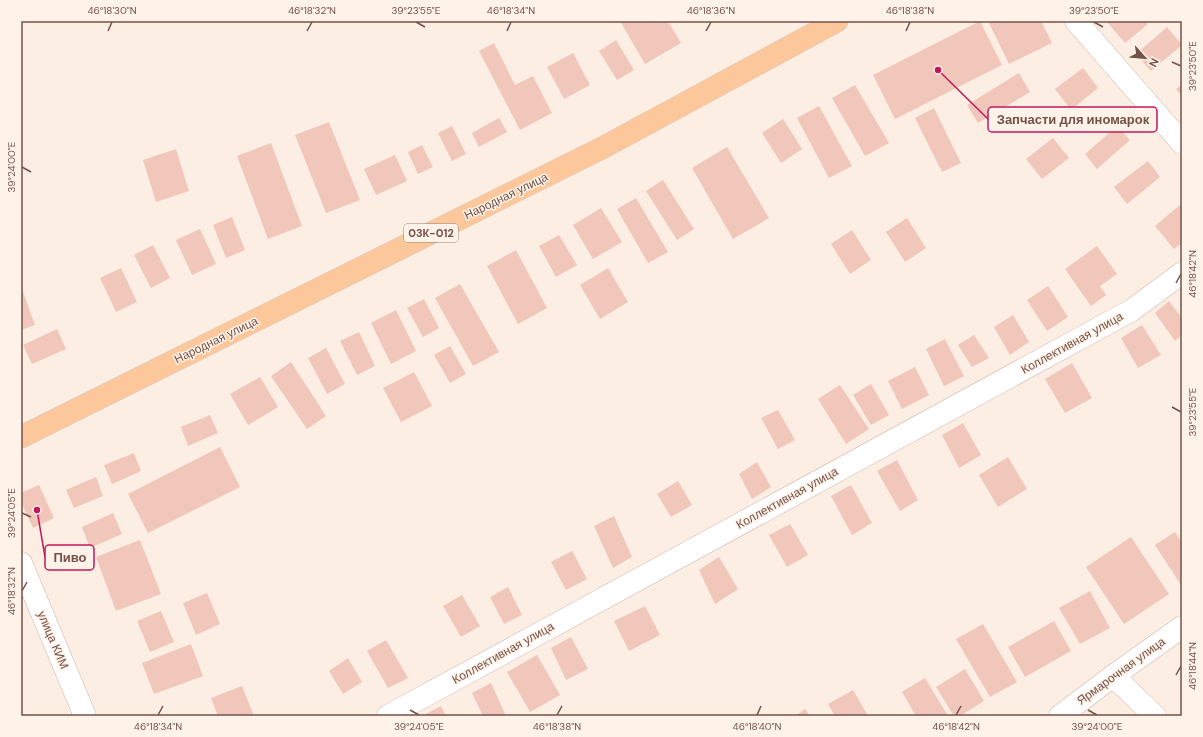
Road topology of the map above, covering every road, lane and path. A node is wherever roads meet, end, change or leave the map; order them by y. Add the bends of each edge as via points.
1 (837, 21) edge
2 (1076, 21) edge
3 (1182, 144) edge
4 (1182, 273) edge
5 (21, 437) edge
6 (21, 563) edge
7 (1182, 627) edge
8 (1113, 676) junction
9 (85, 716) edge
10 (388, 716) edge
11 (1060, 716) edge
12 (1155, 716) edge

1 - 5 main road, Народная улица / 03К-012 via 604,147
2 - 3 street
4 - 10 street, Коллективная улица via 1132,310
6 - 9 street, улица КИМ
7 - 8 street, Ярмарочная улица
8 - 11 street, Ярмарочная улица
8 - 12 street

